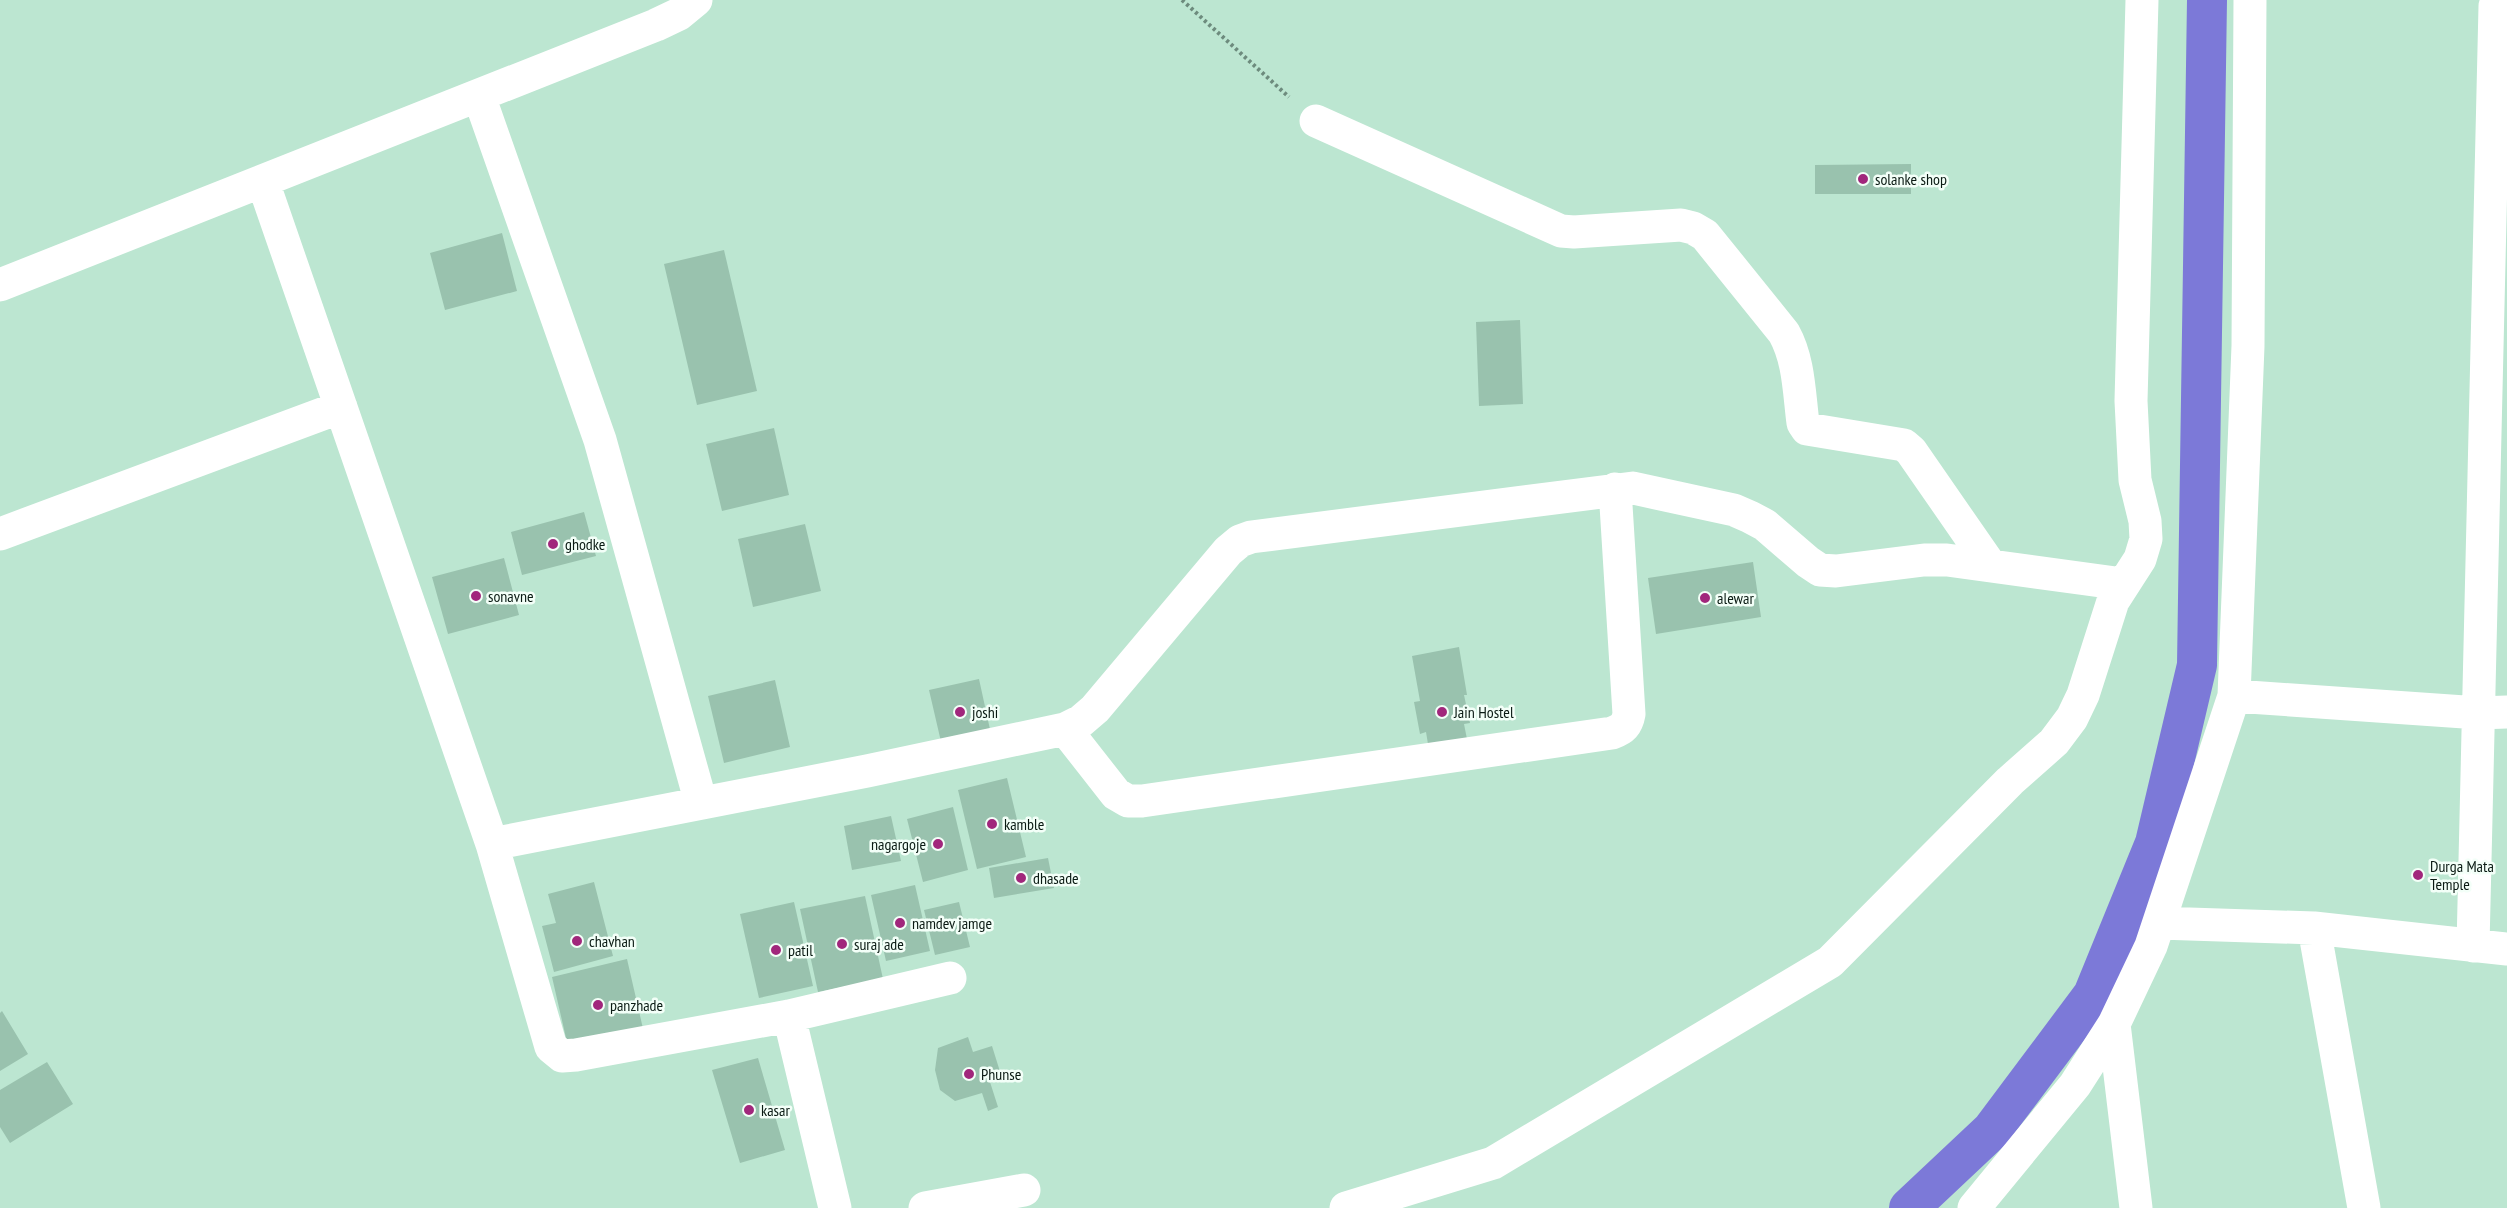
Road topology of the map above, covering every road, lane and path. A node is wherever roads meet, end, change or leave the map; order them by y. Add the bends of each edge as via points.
1 (696, 0) edge
2 (1182, 0) edge
3 (2142, 0) edge
4 (2250, 0) edge
5 (2499, 0) edge
6 (478, 96) junction
7 (1316, 121) joint
8 (263, 182) junction
9 (0, 285) edge
10 (341, 407) junction
11 (1615, 489) junction
12 (0, 534) edge
13 (1990, 566) junction
14 (2123, 584) junction
15 (2234, 696) junction
16 (2493, 712) edge
17 (1065, 729) junction
18 (701, 803) junction
19 (492, 844) junction
20 (2159, 922) junction
21 (2314, 928) junction
22 (2474, 946) junction
23 (2507, 949) edge
24 (950, 978) dead end
25 (789, 1016) junction
26 (2114, 1024) junction
27 (1024, 1190) dead end
28 (835, 1208) edge
29 (925, 1208) edge
30 (1346, 1208) edge
31 (1974, 1208) edge
32 (2136, 1208) edge
33 (2364, 1208) edge

1 - 6 street via 656,25
2 - 7 path
3 - 14 street via 2131,401 2135,480 2146,539 2140,559
4 - 15 street via 2248,346
5 - 16 street via 2495,6
6 - 8 street
6 - 18 street via 600,440
7 - 13 street via 1561,231 1682,225 1705,235 1791,345 1807,429 1904,445
8 - 9 street
8 - 10 street
10 - 12 street
10 - 19 street
11 - 13 street via 1649,490 1734,510 1765,525 1820,570 1924,560
11 - 17 street via 1240,541 1095,709
11 - 17 street via 1629,714 1627,724 1620,730 1128,801 1116,794
13 - 14 street
14 - 30 street via 2112,601 2083,695 2054,742 2010,781 1830,962 1493,1163
15 - 16 street
15 - 20 street
16 - 22 street
17 - 18 street
18 - 19 street
19 - 25 street via 551,1047 562,1056
20 - 21 street
20 - 26 street
21 - 22 street
21 - 33 street
22 - 23 street
24 - 25 street
25 - 28 street
26 - 31 street via 2075,1085
26 - 32 street
27 - 29 street

